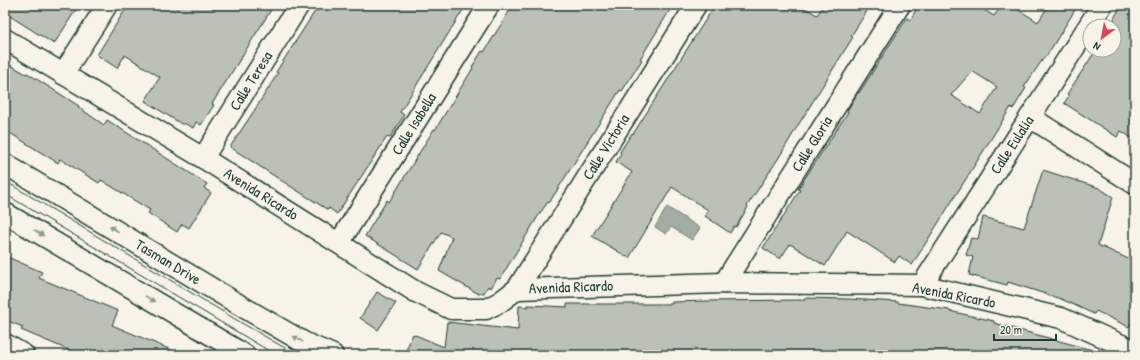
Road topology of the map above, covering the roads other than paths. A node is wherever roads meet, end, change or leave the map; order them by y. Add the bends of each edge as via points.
1 (107, 5) edge
2 (299, 5) edge
3 (489, 5) edge
4 (696, 5) edge
5 (900, 5) edge
6 (1102, 5) edge
7 (5, 39) edge
8 (63, 74) junction
9 (1030, 117) junction
10 (203, 158) junction
11 (5, 164) edge
12 (1135, 184) edge
13 (5, 213) edge
14 (339, 243) junction
15 (724, 283) junction
16 (922, 286) junction
17 (517, 289) junction
18 (5, 344) edge
19 (1135, 351) edge
20 (24, 355) edge
21 (245, 355) edge
22 (333, 355) edge

1 - 8 street
2 - 10 street, Calle Teresa
3 - 14 street, Calle Isabella
4 - 17 street, Calle Victoria
5 - 15 street, Calle Gloria
6 - 9 street, Calle Eulalia
7 - 8 street, Avenida Ricardo
8 - 10 street, Avenida Ricardo
9 - 12 street
9 - 16 street, Calle Eulalia
10 - 14 street, Avenida Ricardo
22 -> 11 street, Tasman Drive via 305,343
13 -> 21 street
14 - 17 street, Avenida Ricardo via 416,292 451,309 486,309
15 - 16 street, Avenida Ricardo
15 - 17 street, Avenida Ricardo
16 - 19 street, Avenida Ricardo via 1061,318
18 - 20 street

